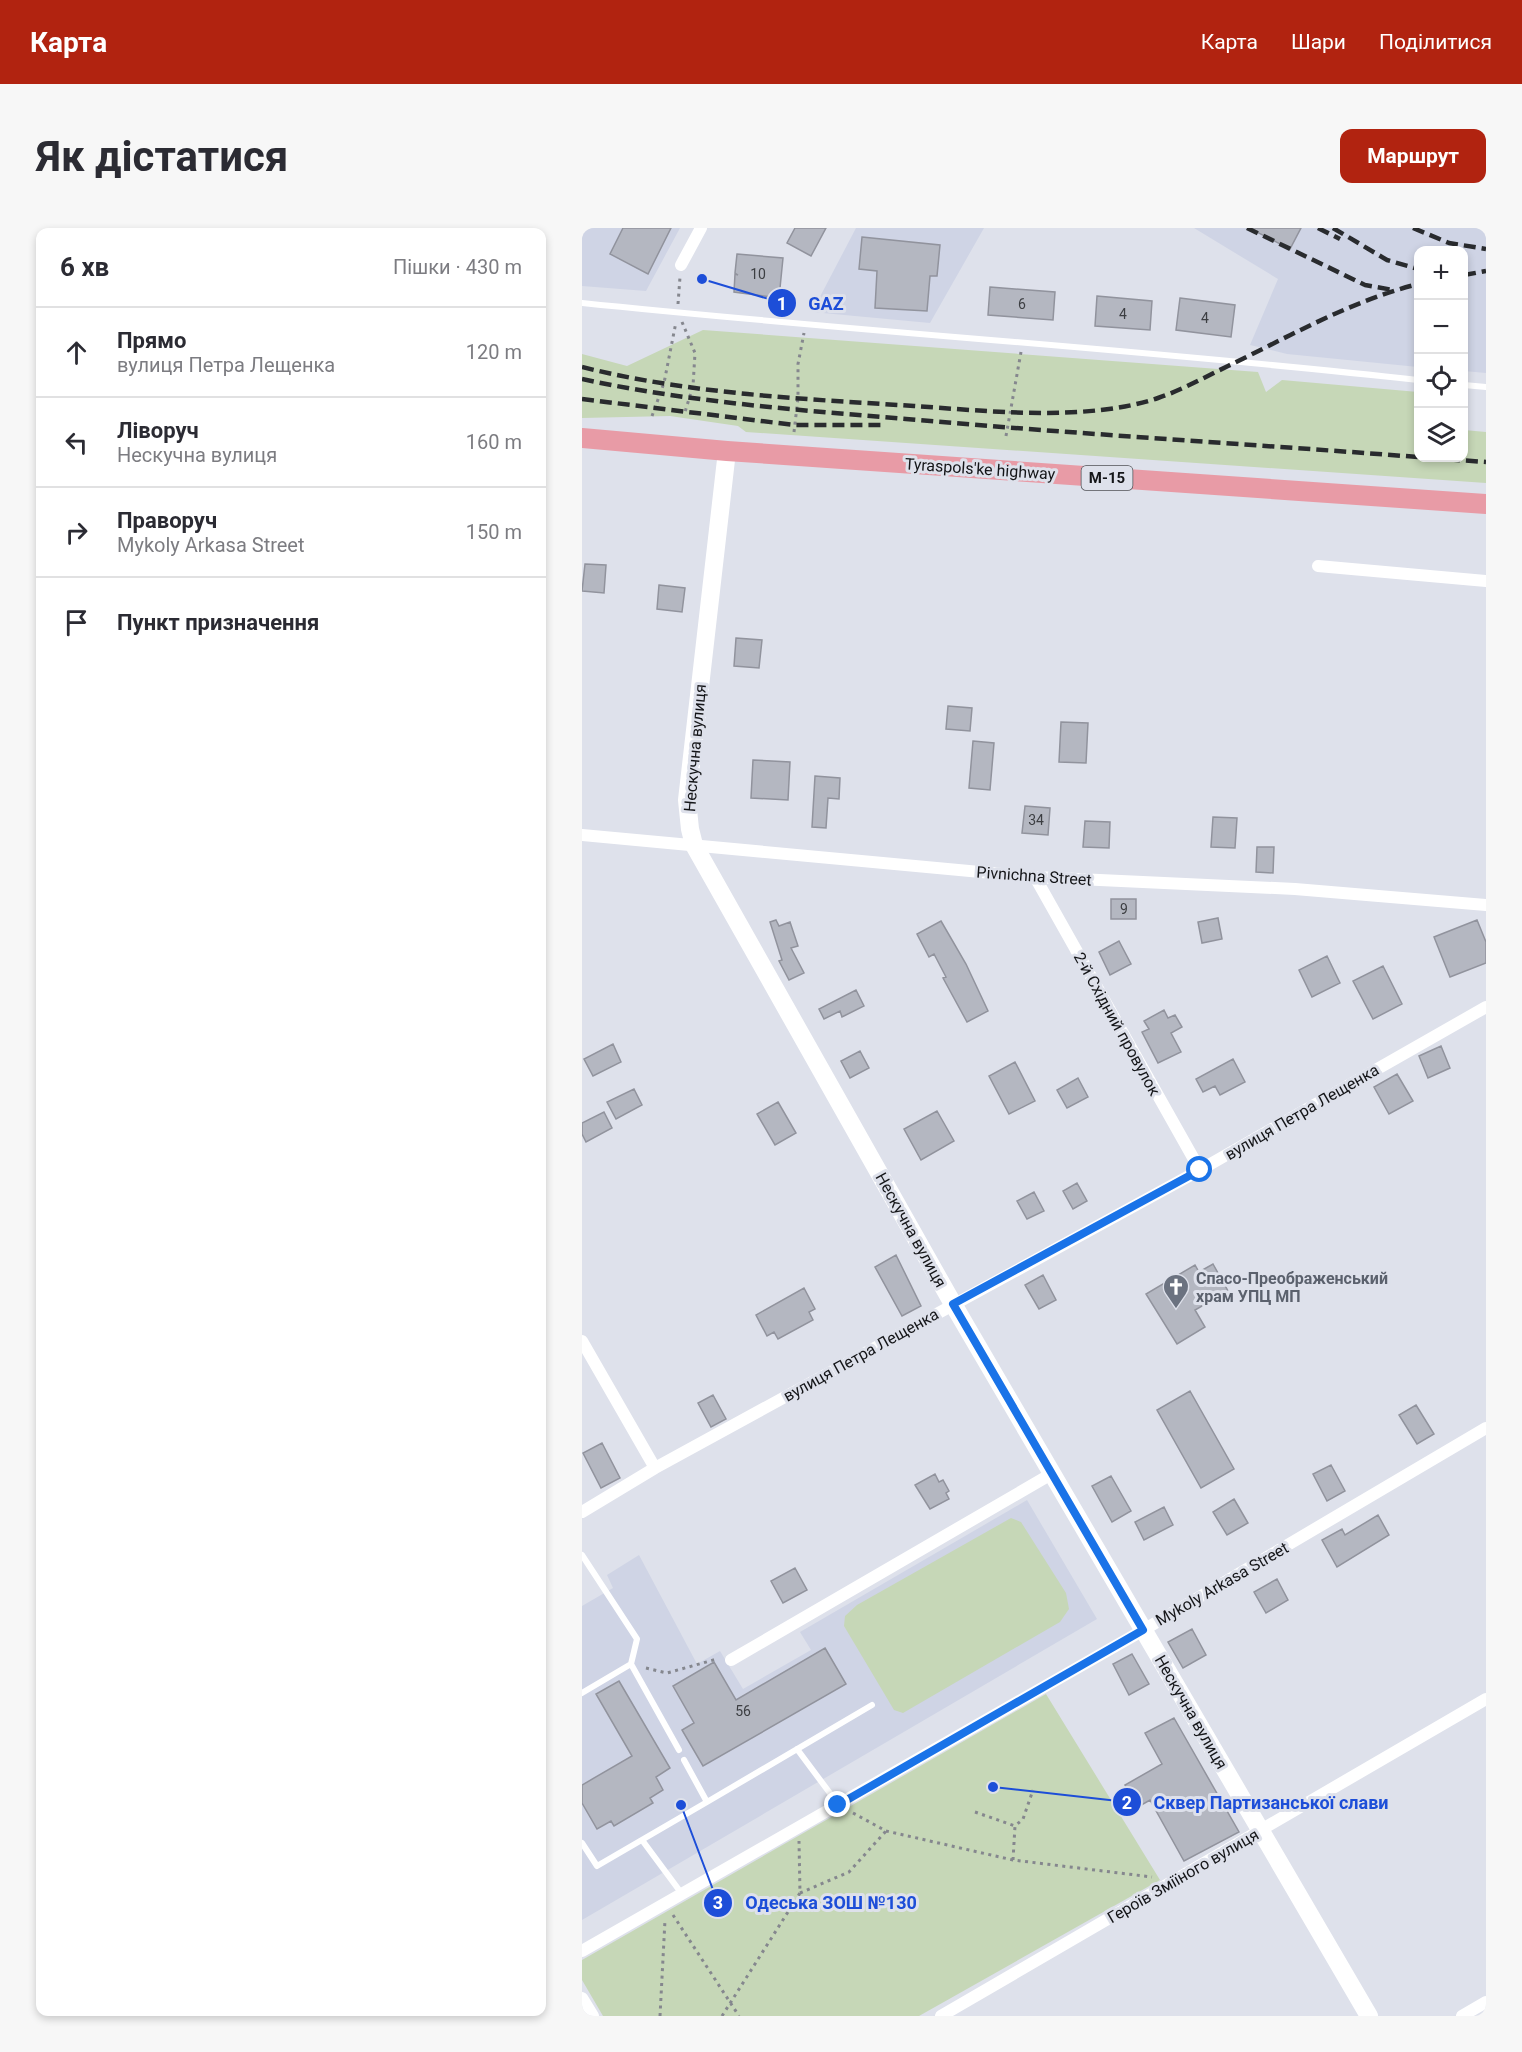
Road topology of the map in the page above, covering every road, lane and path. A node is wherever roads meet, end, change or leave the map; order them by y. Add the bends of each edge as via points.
1 (701, 228) edge
2 (681, 265) joint
3 (582, 303) edge
4 (678, 313) junction
5 (806, 325) junction
6 (1023, 342) junction
7 (1414, 379) edge
8 (1468, 385) edge
9 (1486, 387) edge
10 (685, 412) dead end
11 (651, 416) dead end
12 (794, 432) dead end
13 (1006, 436) dead end
14 (582, 438) edge
15 (727, 451) junction
16 (1486, 504) edge
17 (1318, 566) dead end
18 (1486, 581) edge
19 (582, 835) edge
20 (694, 845) junction
21 (1035, 877) junction
22 (1486, 905) edge
23 (1486, 1007) edge
24 (1200, 1170) junction
25 (953, 1304) junction
26 (582, 1341) edge
27 (1486, 1428) edge
28 (655, 1468) junction
29 (1053, 1473) junction
30 (582, 1512) edge
31 (582, 1555) edge
32 (1143, 1630) junction
33 (731, 1660) joint
34 (631, 1664) junction
35 (582, 1693) edge
36 (1486, 1699) edge
37 (872, 1705) dead end
38 (797, 1749) junction
39 (679, 1750) dead end
40 (684, 1760) dead end
41 (1033, 1790) dead end
42 (707, 1802) junction
43 (838, 1805) junction
44 (975, 1812) dead end
45 (1015, 1826) junction
46 (799, 1827) junction
47 (886, 1831) junction
48 (1260, 1832) junction
49 (642, 1840) junction
50 (582, 1843) edge
51 (1013, 1860) junction
52 (1176, 1880) junction
53 (800, 1893) junction
54 (682, 1894) junction
55 (666, 1903) junction
56 (582, 1951) edge
57 (582, 1998) edge
58 (1486, 2002) edge
59 (730, 2003) junction
60 (593, 2016) edge
61 (660, 2016) edge
62 (722, 2016) edge
63 (739, 2016) edge
64 (941, 2016) edge
65 (1369, 2016) edge
66 (1462, 2016) edge

1 - 2 street
2 - 4 path
3 - 4 lane
4 - 5 lane
4 - 10 path via 695,353 693,386
4 - 11 path
5 - 6 lane
5 - 12 path via 798,364
6 - 7 lane
6 - 13 path
8 - 9 lane
14 - 15 main road, Tyraspols'ke highway / М-15
15 - 16 main road, Tyraspols'ke highway / М-15
15 - 20 street, Нескучна вулиця via 687,800
17 - 18 street
19 - 20 street, Pivnichna Street
20 - 21 street, Pivnichna Street
20 - 25 street, Нескучна вулиця
21 - 22 street, Pivnichna Street via 1295,889
21 - 24 street, 2-й Східний провулок
23 - 24 street, вулиця Петра Лещенка
24 - 25 street, вулиця Петра Лещенка
25 - 28 street, вулиця Петра Лещенка
25 - 29 street, Нескучна вулиця
26 - 28 street
27 - 32 street, Mykoly Arkasa Street
28 - 30 street, вулиця Петра Лещенка
29 - 32 street, Нескучна вулиця
29 - 33 street
31 - 34 lane via 637,1640
32 - 43 street, Mykoly Arkasa Street
32 - 48 street, Нескучна вулиця
33 - 34 path via 714,1659 667,1673
34 - 35 lane
34 - 39 lane
36 - 48 street, Героїв Зміїного вулиця
37 - 38 lane
38 - 42 lane
38 - 43 lane
40 - 42 lane
41 - 45 path via 1023,1819
42 - 49 lane
43 - 46 street, Mykoly Arkasa Street
43 - 47 path
44 - 45 path
45 - 51 path
46 - 53 path
46 - 54 street, Mykoly Arkasa Street
47 - 51 path
47 - 53 path via 849,1872
48 - 52 street, Героїв Зміїного вулиця
48 - 65 street, Нескучна вулиця
49 - 50 lane via 597,1866
49 - 54 lane
51 - 52 path
52 - 64 street, Героїв Зміїного вулиця
53 - 59 path
54 - 55 street, Mykoly Arkasa Street
55 - 56 street, Mykoly Arkasa Street
55 - 59 path
55 - 61 path
57 - 60 street
58 - 66 street
59 - 62 path
59 - 63 path

